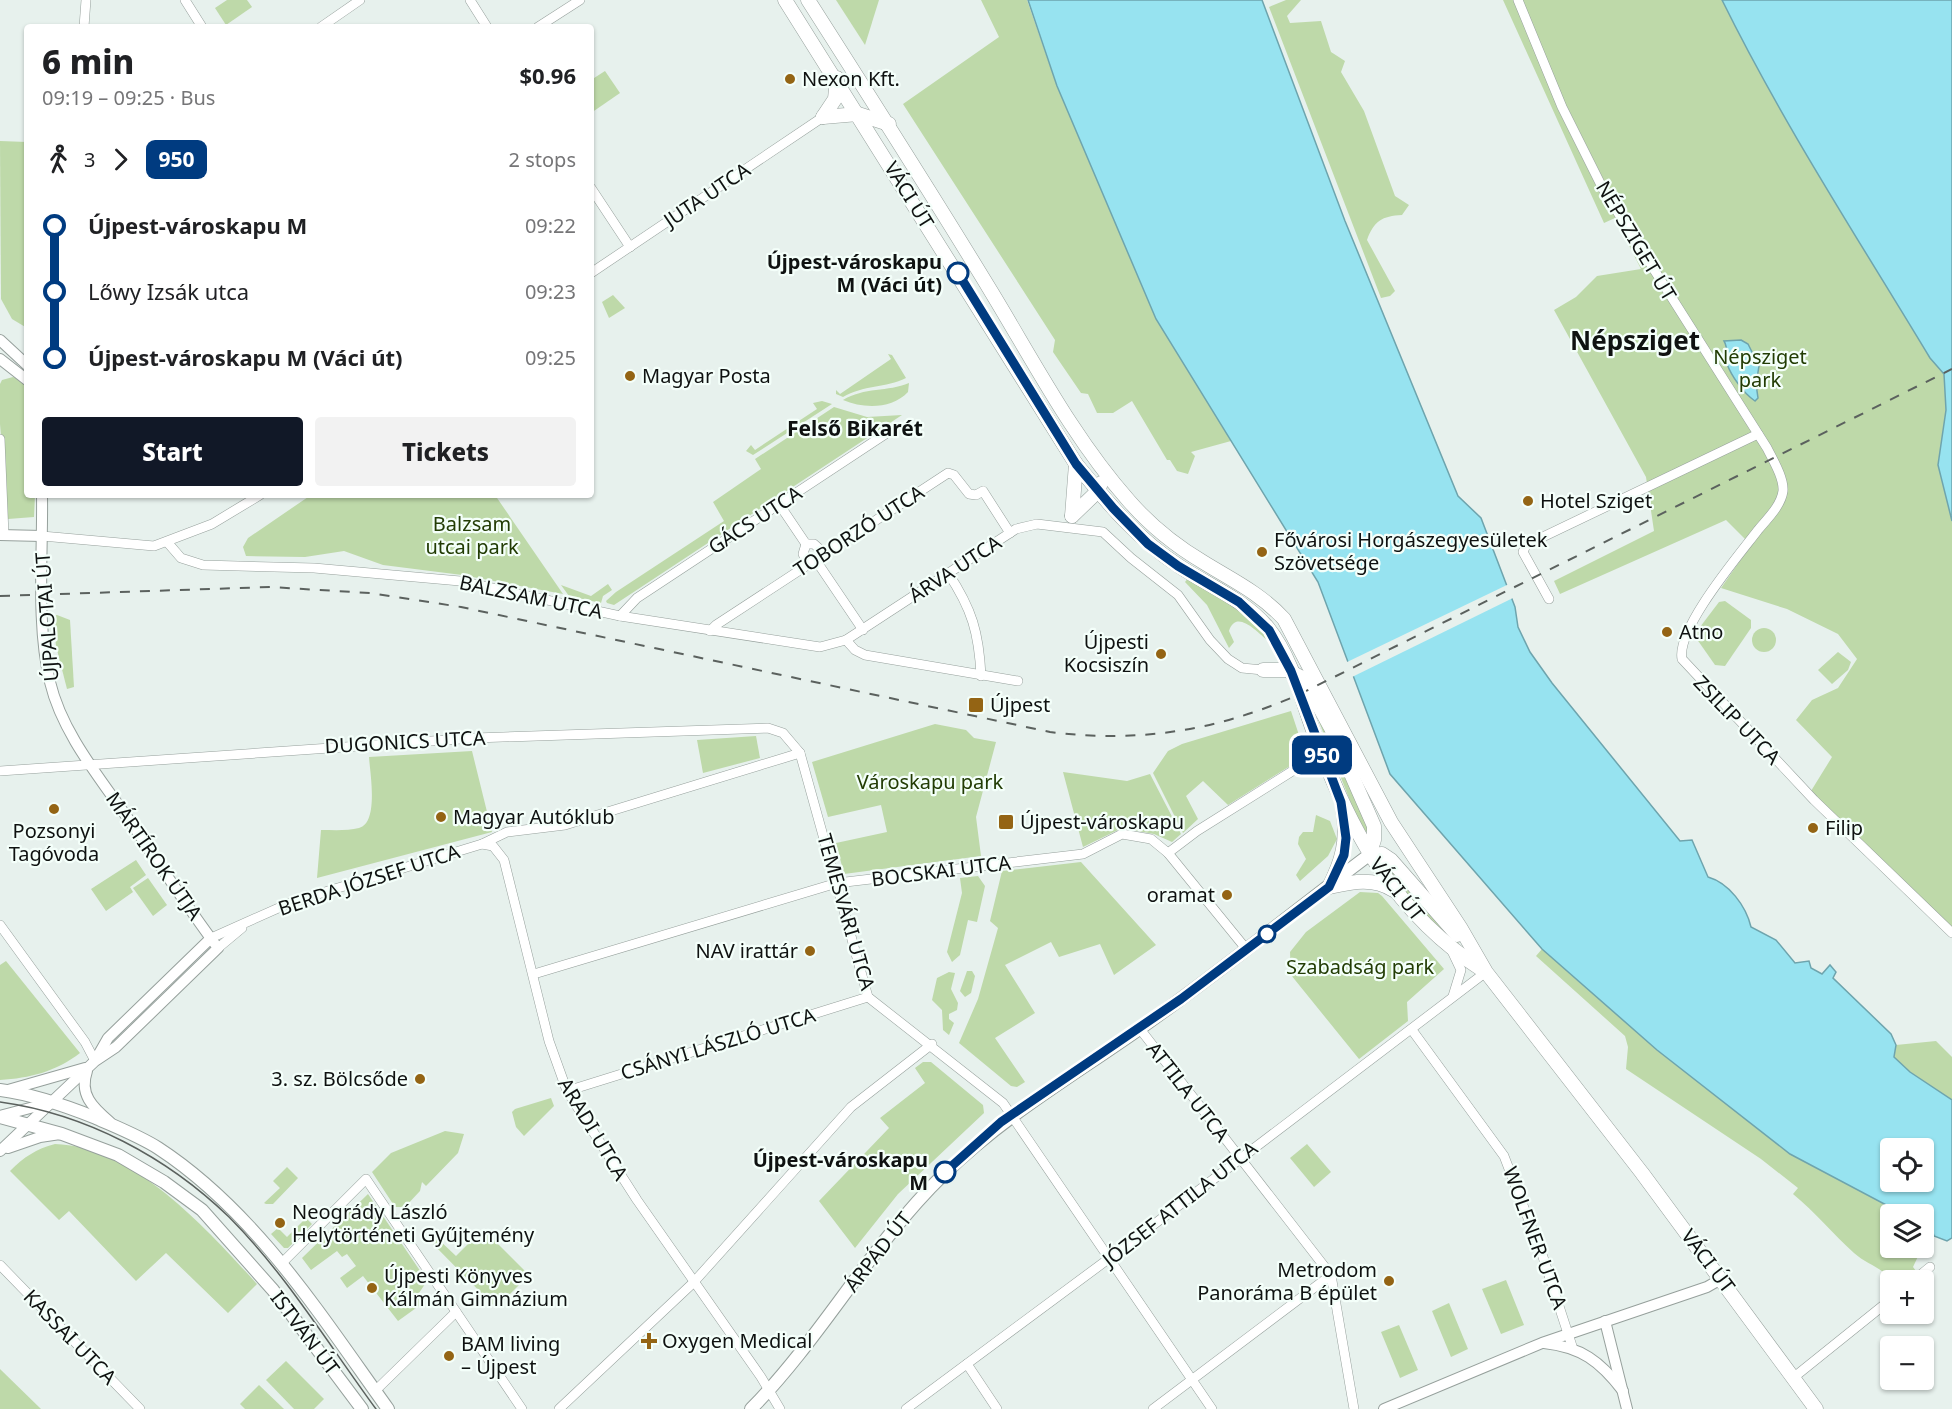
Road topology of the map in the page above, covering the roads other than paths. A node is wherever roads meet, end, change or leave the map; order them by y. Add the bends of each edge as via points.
1 (86, 0) edge
2 (185, 0) edge
3 (360, 0) edge
4 (470, 0) edge
5 (580, 0) edge
6 (785, 0) edge
7 (808, 0) edge
8 (1518, 0) edge
9 (84, 24) edge
10 (200, 24) edge
11 (325, 24) edge
12 (485, 24) edge
13 (543, 24) edge
14 (855, 73) junction
15 (837, 78) junction
16 (858, 114) junction
17 (823, 117) junction
18 (889, 124) junction
19 (594, 193) edge
20 (630, 247) junction
21 (594, 271) edge
22 (0, 340) edge
23 (0, 359) edge
24 (24, 370) edge
25 (24, 371) edge
26 (893, 429) dead end
27 (1758, 434) junction
28 (0, 439) edge
29 (1076, 464) junction
30 (1102, 466) junction
31 (1778, 470) joint
32 (1098, 491) junction
33 (42, 498) edge
34 (255, 498) edge
35 (779, 504) junction
36 (1072, 522) junction
37 (1010, 533) junction
38 (2, 535) edge
39 (42, 536) junction
40 (168, 543) junction
41 (806, 544) junction
42 (824, 554) junction
43 (812, 562) junction
44 (948, 573) junction
45 (1549, 599) dead end
46 (731, 615) junction
47 (620, 616) junction
48 (863, 630) junction
49 (710, 631) junction
50 (737, 636) junction
51 (846, 640) junction
52 (1277, 642) junction
53 (1261, 670) junction
54 (1291, 671) junction
55 (981, 676) junction
56 (1018, 681) dead end
57 (1324, 694) junction
58 (1331, 728) junction
59 (800, 753) junction
60 (1321, 753) junction
61 (91, 764) junction
62 (0, 771) edge
63 (1352, 774) junction
64 (1341, 802) junction
65 (1391, 822) junction
66 (482, 844) junction
67 (1168, 853) junction
68 (1370, 855) junction
69 (837, 883) junction
70 (1329, 887) junction
71 (1396, 892) junction
72 (0, 925) edge
73 (1952, 933) edge
74 (215, 943) junction
75 (1247, 950) junction
76 (1473, 950) junction
77 (1452, 951) junction
78 (1486, 972) junction
79 (534, 974) junction
80 (152, 993) junction
81 (868, 997) junction
82 (1452, 998) junction
83 (161, 1002) junction
84 (1140, 1029) junction
85 (1412, 1030) junction
86 (932, 1044) junction
87 (92, 1064) junction
88 (2, 1090) edge
89 (567, 1091) junction
90 (52, 1103) junction
91 (1012, 1114) junction
92 (0, 1117) edge
93 (29, 1124) junction
94 (116, 1127) junction
95 (62, 1134) junction
96 (0, 1151) edge
97 (1239, 1158) junction
98 (1111, 1257) junction
99 (281, 1264) junction
100 (0, 1265) edge
101 (1930, 1267) dead end
102 (1926, 1270) edge
103 (1331, 1275) junction
104 (1721, 1279) junction
105 (693, 1283) junction
106 (1880, 1307) edge
107 (456, 1312) junction
108 (1605, 1321) junction
109 (1569, 1333) junction
110 (1542, 1343) junction
111 (1572, 1346) junction
112 (967, 1364) junction
113 (1794, 1378) junction
114 (1192, 1380) junction
115 (375, 1390) junction
116 (769, 1390) junction
117 (1623, 1391) junction
118 (140, 1409) edge
119 (362, 1409) edge
120 (388, 1409) edge
121 (522, 1409) edge
122 (559, 1409) edge
123 (751, 1409) edge
124 (780, 1409) edge
125 (906, 1409) edge
126 (997, 1409) edge
127 (1153, 1409) edge
128 (1212, 1409) edge
129 (1354, 1409) edge
130 (1384, 1409) edge
131 (1627, 1409) edge
132 (1816, 1409) edge

1 - 9 street
2 - 10 street
3 - 11 street
4 - 12 street
5 - 13 street
6 - 15 main road, VÁCI ÚT
7 - 14 main road, VÁCI ÚT
8 - 27 street, NÉPSZIGET ÚT via 1562,107 1603,189
14 - 15 main road via 859,92 848,89
14 - 18 main road, VÁCI ÚT
15 - 16 main road, VÁCI ÚT
15 - 17 main road via 835,99
16 - 17 main road
16 - 18 main road
16 - 29 main road, VÁCI ÚT
17 - 20 street, JUTA UTCA
18 - 30 main road, VÁCI ÚT via 1059,405
19 - 20 street
20 - 21 street, JUTA UTCA
22 - 24 street
23 - 25 street
26 - 35 street, GÁCS UTCA
27 - 31 street, NÉPSZIGET ÚT
27 - 45 street via 1526,545 1523,552
28 - 38 street
29 - 32 main road, VÁCI ÚT
29 - 36 main road
30 - 32 main road
30 - 57 main road, VÁCI ÚT via 1156,528 1181,548 1258,593 1273,607 1294,636
31 - 73 street, ZSILIP UTCA via 1783,487 1778,504 1714,589 1683,638 1682,659 1814,800
32 - 36 main road
32 - 52 main road, VÁCI ÚT via 1148,544 1256,615
33 - 39 street, ÚJPALOTAI ÚT
34 - 40 street via 212,525
35 - 41 street
35 - 47 street, GÁCS UTCA via 637,598
36 - 37 street, ÁRVA UTCA via 1037,524
36 - 53 street, ÁRVA UTCA via 1103,532 1179,595 1228,659 1242,668
37 - 42 street, TOBORZÓ UTCA via 983,491 969,494 948,473
37 - 44 street, ÁRVA UTCA
38 - 39 street
39 - 40 street via 139,547
39 - 61 street, ÚJPALOTAI ÚT via 49,682 61,714
40 - 47 street, BALZSAM UTCA via 181,558 203,565 314,568 437,578
41 - 42 street via 814,544
41 - 43 street via 803,554
42 - 43 street, TOBORZÓ UTCA
43 - 46 street, TOBORZÓ UTCA
43 - 48 street
44 - 48 street, ÁRVA UTCA
44 - 55 street via 971,611 980,645
46 - 49 street, TOBORZÓ UTCA
46 - 50 street via 730,625
47 - 49 street, BALZSAM UTCA
48 - 51 street, ÁRVA UTCA
49 - 50 street, BALZSAM UTCA
50 - 51 street, BALZSAM UTCA via 814,647
51 - 55 street via 866,656
52 - 53 main road via 1272,657
52 - 54 main road, VÁCI ÚT
53 - 54 main road
54 - 58 main road via 1304,679
54 - 60 main road, VÁCI ÚT
55 - 56 street
57 - 58 main road
57 - 65 main road, VÁCI ÚT
58 - 63 main road
59 - 61 street, DUGONICS UTCA via 783,734 768,728 475,738
59 - 66 street, BERDA JÓZSEF UTCA via 565,825 507,832
59 - 69 street, TEMESVÁRI UTCA
60 - 64 main road, VÁCI ÚT
60 - 67 street
61 - 62 street, DUGONICS UTCA
61 - 74 street, MÁRTÍROK ÚTJA
63 - 65 main road
63 - 68 main road via 1374,826
64 - 68 main road, VÁCI ÚT
64 - 70 main road via 1344,855
65 - 76 main road, VÁCI ÚT
66 - 74 street, BERDA JÓZSEF UTCA via 292,902
66 - 79 street, ARADI UTCA via 493,846 504,860
67 - 69 street, BOCSKAI UTCA via 1151,839 1122,834 1083,854
67 - 75 street, BOCSKAI UTCA
68 - 70 main road, ÁRPÁD ÚT
68 - 71 main road, VÁCI ÚT
68 - 76 main road via 1382,854 1390,860
69 - 79 street, BOCSKAI UTCA
69 - 81 street, TEMESVÁRI UTCA
70 - 71 main road via 1373,882
70 - 75 main road, ÁRPÁD ÚT
71 - 77 main road, VÁCI ÚT
72 - 87 street via 85,1042
74 - 80 street, BERDA JÓZSEF UTCA
74 - 83 street, BERDA JÓZSEF UTCA
75 - 84 main road, ÁRPÁD ÚT
76 - 78 main road, VÁCI ÚT
77 - 78 main road, VÁCI ÚT
77 - 82 street via 1461,970
78 - 82 street, JÓZSEF ATTILA UTCA
78 - 104 main road, VÁCI ÚT
79 - 89 street, ARADI UTCA via 552,1052
80 - 83 street
80 - 87 street, BERDA JÓZSEF UTCA via 108,1038
81 - 86 street, TEMESVÁRI UTCA
81 - 89 street, CSÁNYI LÁSZLÓ UTCA
82 - 85 street, JÓZSEF ATTILA UTCA
83 - 87 street, BERDA JÓZSEF UTCA via 116,1047
84 - 91 main road, ÁRPÁD ÚT
84 - 97 street, ATTILA UTCA
85 - 97 street, JÓZSEF ATTILA UTCA
85 - 109 street, WOLFNER UTCA via 1504,1156
86 - 91 street, TEMESVÁRI UTCA via 993,1093
86 - 105 street via 851,1107
87 - 88 street
87 - 90 street, BERDA JÓZSEF UTCA
87 - 94 street via 83,1083 84,1094
88 - 90 main road, ISTVÁN ÚT
89 - 105 street, ARADI UTCA
90 - 92 street
90 - 93 street, BERDA JÓZSEF UTCA
90 - 94 main road, ISTVÁN ÚT
91 - 98 street, TEMESVÁRI UTCA
91 - 116 main road, ÁRPÁD ÚT via 930,1187
92 - 93 main road, ISTVÁN ÚT
93 - 95 main road, ISTVÁN ÚT
93 - 96 street, BERDA JÓZSEF UTCA
94 - 99 main road, ISTVÁN ÚT via 156,1146 194,1173
95 - 96 street
95 - 119 main road, ISTVÁN ÚT via 118,1155 202,1210 283,1302
97 - 98 street, JÓZSEF ATTILA UTCA
97 - 103 street, ATTILA UTCA
98 - 112 street, JÓZSEF ATTILA UTCA
98 - 114 street, TEMESVÁRI UTCA
99 - 107 street via 366,1179
99 - 115 main road, ISTVÁN ÚT
100 - 118 street, KASSAI UTCA
101 - 102 street
103 - 114 street
103 - 129 street, ATTILA UTCA
104 - 108 street
104 - 113 main road, VÁCI ÚT
105 - 116 street, ARADI UTCA
105 - 122 street
106 - 113 street
107 - 115 street
107 - 121 street
108 - 109 street
108 - 117 street
109 - 110 street
109 - 111 street, WOLFNER UTCA
110 - 111 street
110 - 130 street
111 - 117 street via 1600,1366
112 - 125 street, JÓZSEF ATTILA UTCA
112 - 126 street
113 - 132 main road, VÁCI ÚT
114 - 127 street
114 - 128 street, TEMESVÁRI UTCA
115 - 120 main road, ISTVÁN ÚT
116 - 123 main road, ÁRPÁD ÚT
116 - 124 street, ARADI UTCA
117 - 131 street

